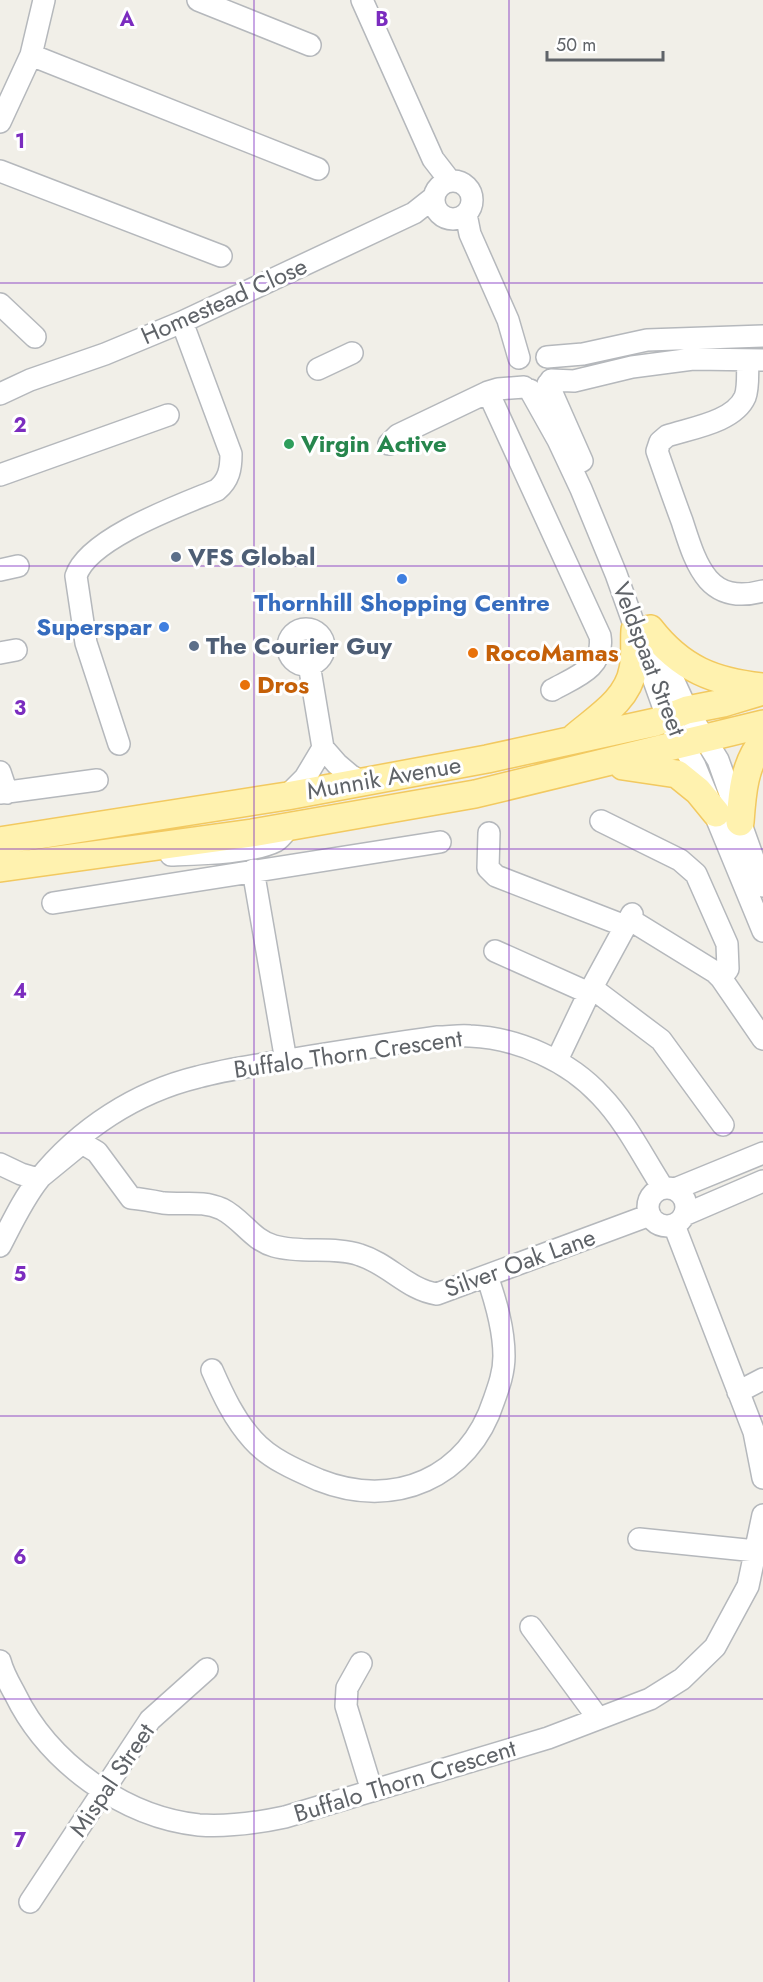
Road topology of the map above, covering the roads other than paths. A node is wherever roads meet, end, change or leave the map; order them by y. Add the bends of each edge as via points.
1 (198, 0) edge
2 (362, 0) edge
3 (40, 1) edge
4 (310, 45) dead end
5 (31, 55) junction
6 (2, 116) edge
7 (318, 169) dead end
8 (0, 171) edge
9 (440, 189) junction
10 (414, 213) junction
11 (459, 221) junction
12 (221, 256) dead end
13 (0, 304) edge
14 (182, 322) junction
15 (763, 336) edge
16 (35, 337) dead end
17 (352, 352) dead end
18 (755, 360) edge
19 (318, 369) dead end
20 (534, 372) junction
21 (30, 380) junction
22 (0, 383) edge
23 (493, 390) junction
24 (0, 394) edge
25 (168, 415) dead end
26 (389, 444) dead end
27 (0, 475) edge
28 (763, 591) edge
29 (642, 630) junction
30 (309, 664) dead end
31 (763, 687) edge
32 (552, 690) dead end
33 (763, 692) edge
34 (677, 713) junction
35 (763, 724) edge
36 (572, 740) junction
37 (763, 741) edge
38 (694, 742) junction
39 (119, 744) dead end
40 (323, 748) junction
41 (607, 764) junction
42 (0, 772) edge
43 (97, 780) dead end
44 (362, 782) junction
45 (3, 793) edge
46 (287, 796) junction
47 (728, 818) junction
48 (601, 821) dead end
49 (489, 833) dead end
50 (0, 841) edge
51 (440, 842) dead end
52 (0, 867) edge
53 (253, 870) junction
54 (763, 886) edge
55 (53, 903) dead end
56 (629, 920) junction
57 (763, 931) edge
58 (495, 951) dead end
59 (721, 978) junction
60 (591, 991) junction
61 (763, 1039) edge
62 (557, 1060) junction
63 (286, 1061) junction
64 (723, 1125) dead end
65 (763, 1153) edge
66 (0, 1164) edge
67 (38, 1179) junction
68 (763, 1181) edge
69 (669, 1189) junction
70 (231, 1214) joint
71 (650, 1215) junction
72 (679, 1220) junction
73 (0, 1246) edge
74 (487, 1276) junction
75 (212, 1370) dead end
76 (763, 1379) edge
77 (738, 1392) junction
78 (763, 1478) edge
79 (763, 1515) edge
80 (639, 1539) dead end
81 (759, 1545) edge
82 (531, 1627) dead end
83 (0, 1661) edge
84 (361, 1663) dead end
85 (207, 1669) dead end
86 (598, 1718) junction
87 (103, 1790) junction
88 (372, 1791) junction
89 (30, 1902) dead end

1 - 4 street
2 - 9 street via 433,159
3 - 5 street
5 - 6 street
5 - 7 street
8 - 12 street
9 - 10 street, Homestead Close
9 - 11 street via 435,209
9 - 11 street via 462,183 470,192 472,203
10 - 11 street
10 - 14 street, Homestead Close
11 - 20 street, Veldspaat Street
13 - 16 street
14 - 21 street, Homestead Close
14 - 39 street via 231,454 231,465 229,476 217,489 135,525 78,568 87,643
15 - 20 street via 647,340 583,354
17 - 19 street
18 - 20 street via 693,359 632,367 574,381
18 - 28 street via 745,396 737,409 726,417 667,436 657,451 697,565 712,584 729,594
20 - 23 street
20 - 29 street, Veldspaat Street via 572,436
21 - 22 street, Homestead Close
21 - 24 street, Homestead Close
23 - 26 street via 398,435
23 - 32 street via 600,636 601,652 593,665
25 - 27 street
29 - 31 main road via 678,659 708,675
29 - 34 street, Veldspaat Street
29 - 36 main road via 628,686 615,703
30 - 40 street
33 - 34 main road, Munnik Avenue
34 - 36 main road, Munnik Avenue via 656,722
34 - 38 street, Veldspaat Street
35 - 38 main road, Munnik Avenue
36 - 44 main road, Munnik Avenue
37 - 47 main road
38 - 41 main road, Munnik Avenue
38 - 47 street, Veldspaat Street via 695,766
40 - 44 street
40 - 46 street via 306,778
41 - 47 main road via 677,774
41 - 52 main road, Munnik Avenue via 475,794 289,827
42 - 45 street
43 - 45 street
44 - 46 main road, Munnik Avenue
46 - 50 main road, Munnik Avenue
47 - 54 street, Veldspaat Street
47 - 57 street, Veldspaat Street
48 - 59 street via 680,860 696,874 727,944 728,969
49 - 56 street via 488,868 496,876
51 - 53 street
53 - 55 street
53 - 63 street
56 - 59 street
56 - 60 street
58 - 60 street
59 - 61 street
60 - 62 street
60 - 64 street via 661,1040
62 - 63 street, Buffalo Thorn Crescent via 498,1040 470,1036 402,1042
62 - 69 street, Buffalo Thorn Crescent via 583,1077 603,1097
63 - 67 street, Buffalo Thorn Crescent via 197,1077 139,1099 91,1127
65 - 69 street
66 - 67 street
67 - 70 street, Buffalo Thorn Crescent via 82,1143 97,1152 131,1198 200,1203
67 - 73 street, Buffalo Thorn Crescent
68 - 72 street
69 - 71 street via 657,1190 649,1198
69 - 72 street via 684,1197 686,1209
70 - 74 street, Silver Oak Lane via 260,1240 273,1246 359,1254 426,1293 444,1293
71 - 72 street via 663,1226
71 - 74 street, Silver Oak Lane
72 - 77 street
74 - 75 street via 498,1308 504,1356 491,1409 465,1454 421,1483 376,1492 353,1489 331,1485 278,1461 254,1442 232,1413
76 - 77 street
77 - 78 street via 754,1432
79 - 81 street, Buffalo Thorn Crescent
80 - 81 street
81 - 86 street, Buffalo Thorn Crescent via 748,1586 715,1647 682,1679 650,1699
82 - 86 street
83 - 87 street, Buffalo Thorn Crescent via 20,1706 41,1737
84 - 88 street via 347,1688 346,1706
85 - 87 street, Mispal Street via 150,1720
86 - 88 street, Buffalo Thorn Crescent via 548,1738
87 - 88 street, Buffalo Thorn Crescent via 150,1814 197,1824 232,1826 285,1817
87 - 89 street, Mispal Street

